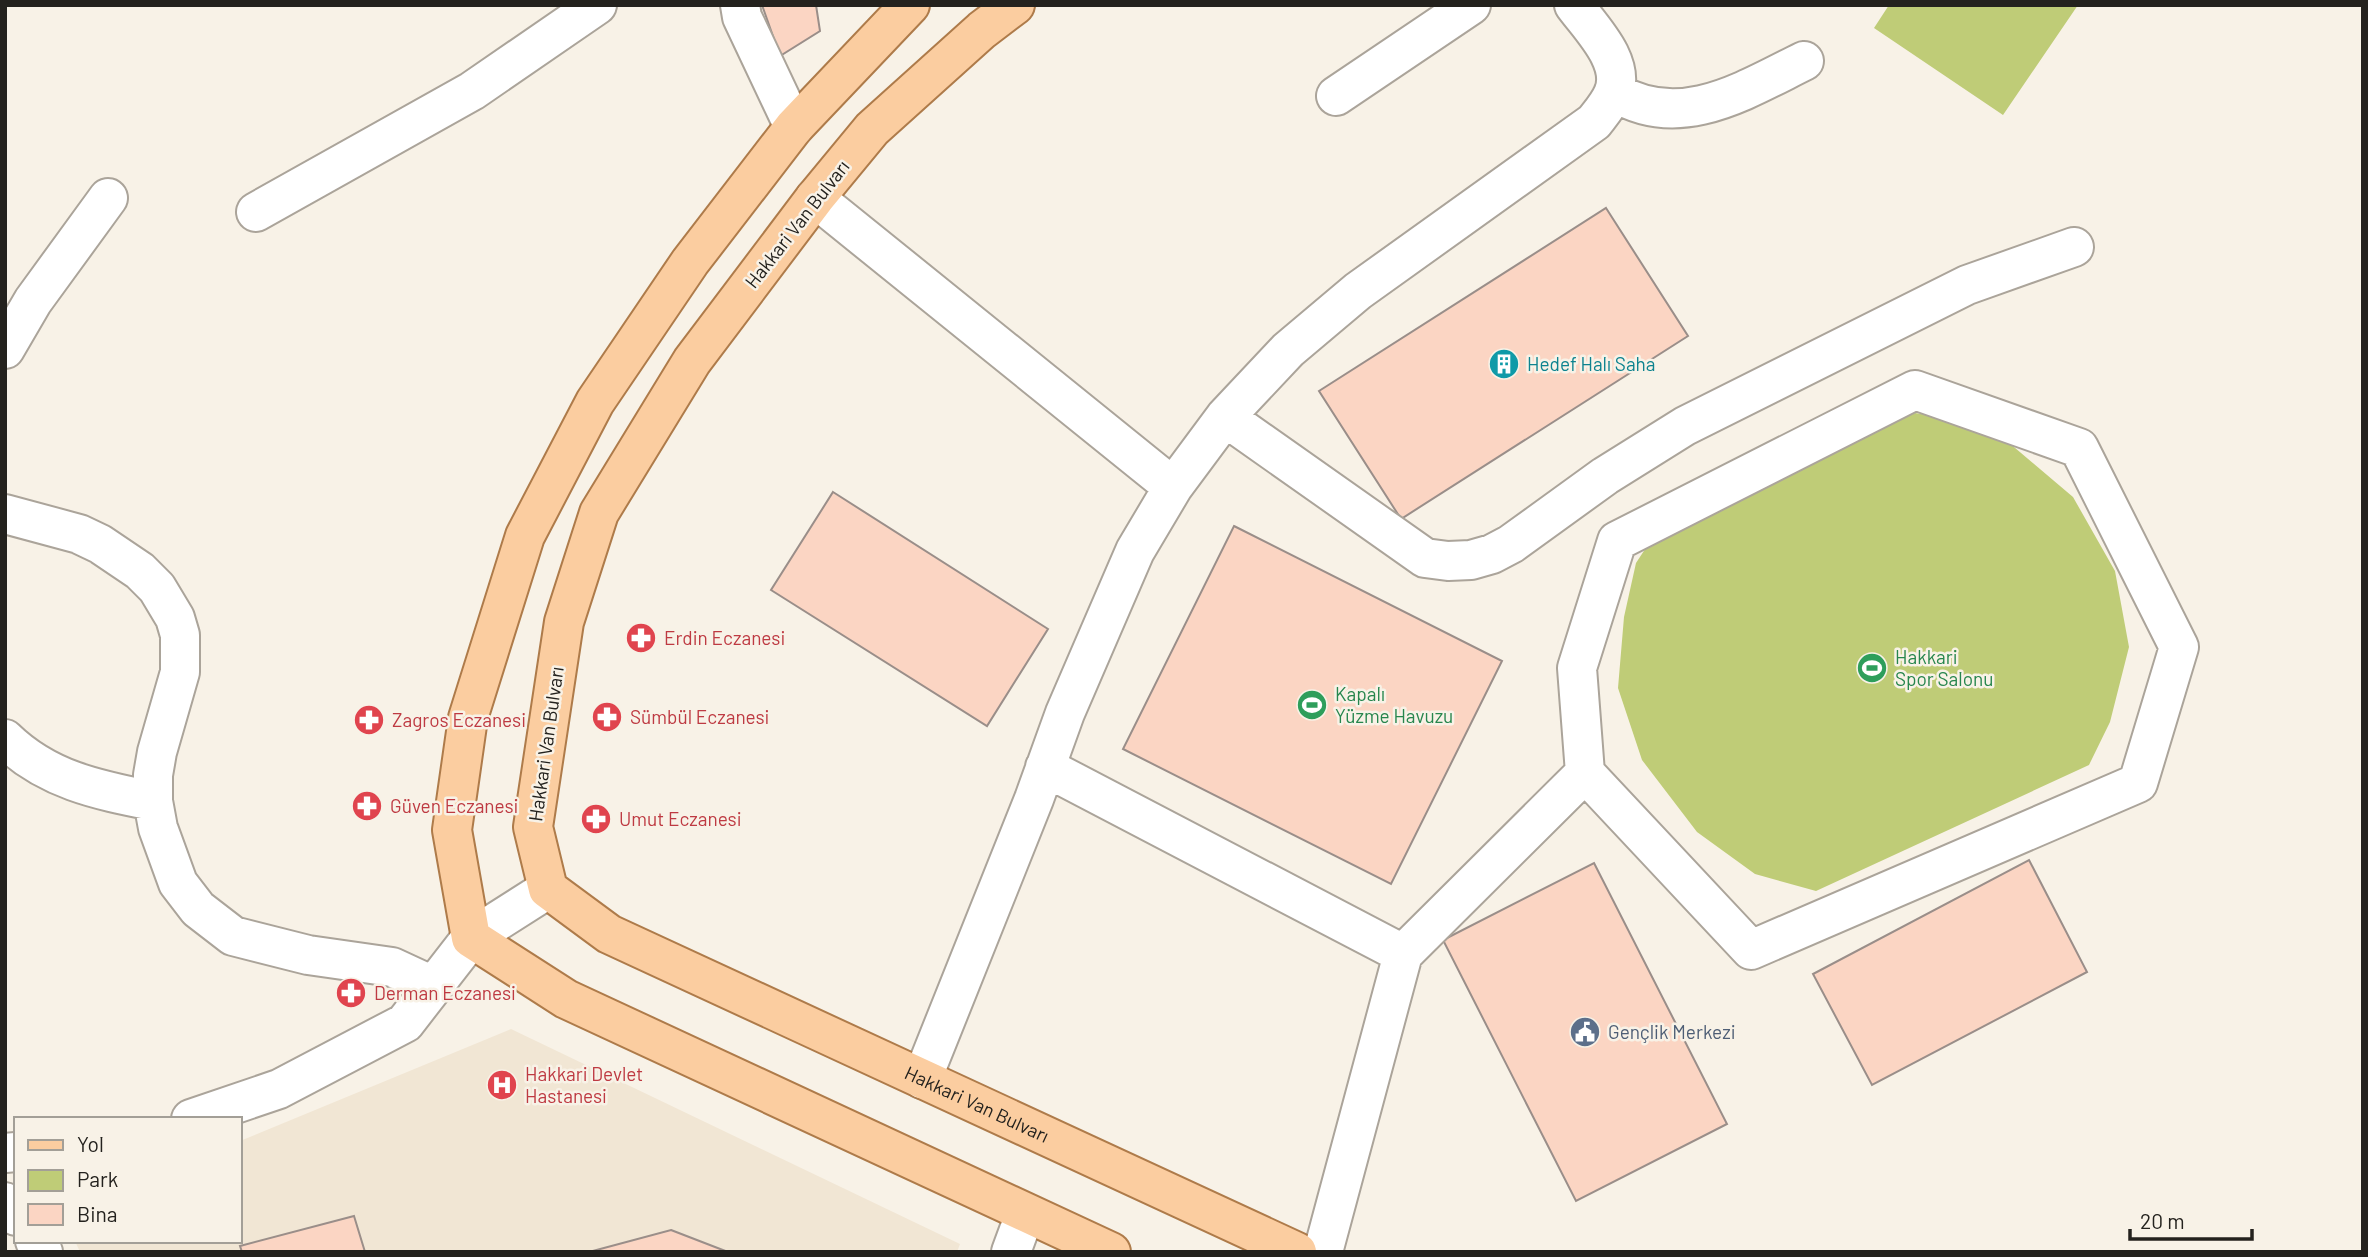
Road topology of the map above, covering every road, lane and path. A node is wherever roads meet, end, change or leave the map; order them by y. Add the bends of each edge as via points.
1 (597, 5) edge
2 (740, 5) edge
3 (910, 5) edge
4 (1015, 5) edge
5 (1471, 5) edge
6 (1574, 5) edge
7 (1804, 61) dead end
8 (1615, 92) junction
9 (1336, 96) dead end
10 (794, 127) junction
11 (108, 198) dead end
12 (815, 198) junction
13 (256, 212) dead end
14 (2074, 247) dead end
15 (5, 349) edge
16 (1225, 417) junction
17 (1173, 487) junction
18 (5, 514) edge
19 (5, 739) edge
20 (1045, 767) junction
21 (1585, 773) junction
22 (153, 802) junction
23 (548, 889) junction
24 (471, 938) junction
25 (1403, 954) junction
26 (433, 986) junction
27 (922, 1079) junction
28 (197, 1117) edge
29 (1025, 1214) junction
30 (1011, 1252) edge
31 (1111, 1252) edge
32 (1297, 1252) edge
33 (1324, 1252) edge

1 - 13 street via 472,91
2 - 10 street
3 - 10 main road
4 - 12 main road, Hakkari Van Bulvarı via 872,129
5 - 9 street
6 - 8 street via 1610,55
7 - 8 street via 1719,102 1677,109 1630,101
8 - 16 street via 1594,122 1357,291 1288,350
10 - 24 main road via 690,262 595,402 525,536 467,718 452,830
11 - 15 street via 33,301
12 - 17 street
12 - 23 main road, Hakkari Van Bulvarı via 692,361 599,513 564,622 533,827
14 - 16 street via 1967,285 1685,426 1605,476 1511,544 1471,560 1425,558
16 - 17 street
17 - 20 street via 1135,551
18 - 22 street via 100,544 139,571 167,603 180,635 180,672 155,763
19 - 22 street via 67,780
20 - 25 street
20 - 27 street
21 - 21 street via 1751,950 2138,783 2179,647 2079,448 1916,390 1616,541 1577,668
21 - 25 street
22 - 26 street via 178,883 198,909 233,936 308,955 393,967
23 - 24 street
23 - 27 main road, Hakkari Van Bulvarı via 609,934
24 - 26 street
24 - 29 main road via 566,999
25 - 33 street
26 - 28 street via 405,1023 279,1089
27 - 32 main road, Hakkari Van Bulvarı
29 - 30 street
29 - 31 main road

